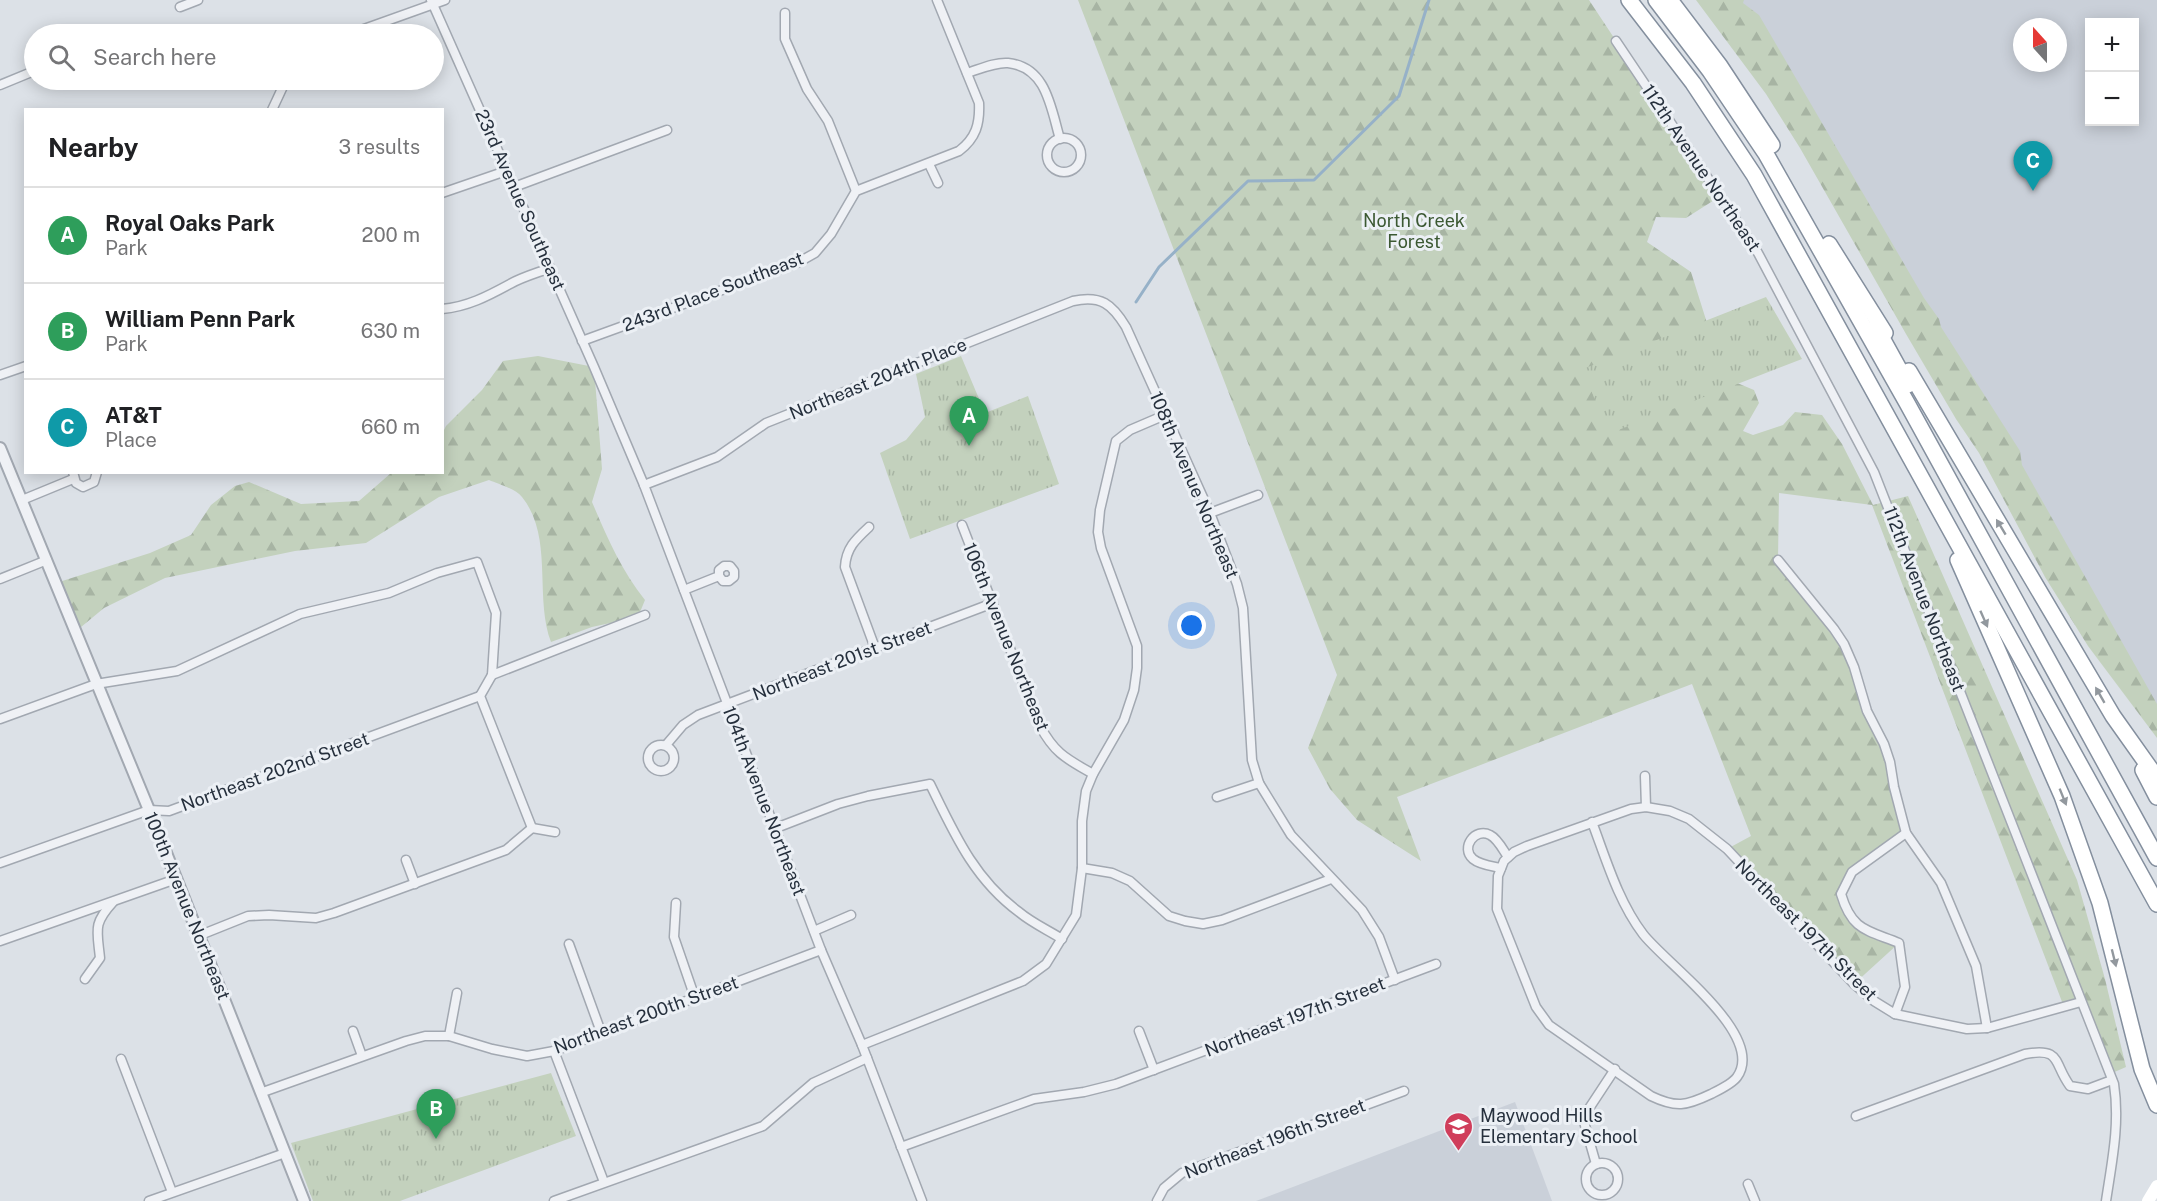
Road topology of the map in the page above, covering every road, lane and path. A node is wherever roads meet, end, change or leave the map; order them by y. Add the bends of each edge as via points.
1 (198, 0) edge
2 (445, 0) edge
3 (937, 0) edge
4 (1629, 0) edge
5 (1638, 0) edge
6 (1656, 0) edge
7 (1670, 0) edge
8 (432, 2) edge
9 (180, 7) dead end
10 (785, 13) dead end
11 (376, 24) edge
12 (442, 24) edge
13 (444, 29) edge
14 (1616, 41) dead end
15 (968, 73) junction
16 (24, 75) edge
17 (0, 85) edge
18 (281, 90) edge
19 (273, 108) edge
20 (667, 130) dead end
21 (1059, 139) junction
22 (929, 164) junction
23 (506, 171) junction
24 (938, 183) dead end
25 (514, 187) junction
26 (856, 191) junction
27 (444, 192) edge
28 (1828, 244) junction
29 (550, 268) junction
30 (444, 309) edge
31 (1116, 311) joint
32 (582, 341) junction
33 (24, 367) edge
34 (0, 375) edge
35 (608, 400) joint
36 (1165, 416) junction
37 (0, 448) edge
38 (96, 474) edge
39 (73, 476) edge
40 (644, 485) junction
41 (1258, 495) dead end
42 (22, 500) junction
43 (1939, 506) junction
44 (1210, 513) junction
45 (962, 525) dead end
46 (869, 527) dead end
47 (47, 560) junction
48 (1778, 560) dead end
49 (719, 576) dead end
50 (0, 579) edge
51 (684, 590) junction
52 (993, 603) junction
53 (645, 615) dead end
54 (875, 648) junction
55 (492, 675) junction
56 (96, 684) junction
57 (480, 696) junction
58 (727, 705) junction
59 (2113, 716) junction
60 (0, 719) edge
61 (666, 745) dead end
62 (1093, 774) junction
63 (1646, 776) dead end
64 (2157, 778) edge
65 (1259, 783) junction
66 (1217, 797) dead end
67 (2157, 797) edge
68 (1646, 807) junction
69 (149, 810) junction
70 (1592, 822) junction
71 (532, 828) junction
72 (776, 828) junction
73 (555, 832) dead end
74 (1906, 833) junction
75 (2157, 840) edge
76 (2157, 858) edge
77 (406, 860) dead end
78 (1504, 862) junction
79 (0, 863) edge
80 (1082, 868) junction
81 (176, 879) junction
82 (1331, 879) junction
83 (416, 884) junction
84 (2157, 889) edge
85 (113, 901) junction
86 (676, 903) dead end
87 (2157, 904) edge
88 (851, 915) dead end
89 (814, 932) junction
90 (198, 936) junction
91 (1062, 939) junction
92 (0, 941) edge
93 (569, 944) dead end
94 (821, 950) junction
95 (1436, 964) dead end
96 (85, 979) dead end
97 (1395, 980) junction
98 (457, 993) dead end
99 (695, 998) junction
100 (2081, 1002) junction
101 (1895, 1014) junction
102 (1987, 1028) junction
103 (353, 1030) dead end
104 (1139, 1031) dead end
105 (601, 1032) junction
106 (449, 1036) junction
107 (862, 1045) junction
108 (554, 1051) junction
109 (362, 1056) junction
110 (867, 1058) junction
111 (121, 1059) dead end
112 (1615, 1069) junction
113 (1154, 1070) junction
114 (2112, 1080) junction
115 (1404, 1091) dead end
116 (263, 1092) junction
117 (2157, 1105) edge
118 (1856, 1116) dead end
119 (901, 1147) junction
120 (285, 1153) junction
121 (1596, 1164) junction
122 (604, 1182) junction
123 (1748, 1184) dead end
124 (2157, 1186) edge
125 (172, 1192) junction
126 (1610, 1197) edge
127 (149, 1201) edge
128 (304, 1201) edge
129 (554, 1201) edge
130 (922, 1201) edge
131 (1157, 1201) edge
132 (1755, 1201) edge
133 (2106, 1201) edge
134 (2148, 1201) edge

1 - 9 street
2 - 8 street
3 - 15 street
4 - 43 highway via 1693,83 1754,176
5 - 84 highway via 1718,106 1779,205
6 - 76 highway via 1731,100 1790,195
7 - 28 highway via 1758,122
8 - 11 street
8 - 12 street, 23rd Avenue Southeast
10 - 26 street via 785,39 807,89 828,121
13 - 23 street, 23rd Avenue Southeast
14 - 100 street, 112th Avenue Northeast via 1758,253 1874,472
15 - 21 street via 1007,63 1028,69 1045,89
15 - 22 street via 980,103 976,132 958,152
16 - 17 street
18 - 19 street
20 - 25 street
21 - 21 street via 1049,148 1049,162 1055,170 1069,172 1080,162 1080,148 1074,141
22 - 24 street
22 - 26 street
23 - 25 street, 23rd Avenue Southeast
23 - 27 street
25 - 29 street, 23rd Avenue Southeast
26 - 32 street, 243rd Place Southeast via 831,234 815,253 799,262
59 -> 28 highway via 1917,384
28 - 75 highway
29 - 30 street via 459,308
29 - 32 street, 23rd Avenue Southeast
31 - 36 street, 108th Avenue Northeast
31 - 40 street, Northeast 204th Place via 1100,301 1073,301 766,423 717,457
32 - 35 street, 23rd Avenue Southeast
33 - 34 street
35 - 40 street, 104th Avenue Northeast
36 - 44 street, 108th Avenue Northeast
36 - 62 street via 1130,430 1116,441 1106,477 1098,532 1137,646 1137,668 1124,720
37 - 42 street, 100th Avenue Northeast
38 - 39 street via 87,487 79,486
39 - 42 street
40 - 51 street, 104th Avenue Northeast
41 - 44 street
42 - 47 street, 100th Avenue Northeast
43 - 87 highway
43 -> 117 highway via 1953,549 2077,835 2100,903 2142,1069
44 - 65 street, 108th Avenue Northeast via 1243,608 1252,760
45 - 52 street, 106th Avenue Northeast
46 - 54 street via 852,544 845,567
47 - 50 street
47 - 56 street, 100th Avenue Northeast
48 - 74 street via 1844,644 1890,762
49 - 51 street
51 - 58 street, 104th Avenue Northeast
52 - 54 street, Northeast 201st Street
52 - 62 street, 106th Avenue Northeast via 1049,744
53 - 55 street
54 - 58 street, Northeast 201st Street
55 - 56 street via 496,613 477,562 389,593 300,614 177,671
55 - 57 street
56 - 60 street
56 - 69 street, 100th Avenue Northeast
57 - 69 street, Northeast 202nd Street via 169,812
57 - 71 street
58 - 61 street, Northeast 201st Street via 690,720
58 - 72 street, 104th Avenue Northeast
59 - 64 highway
59 - 67 highway
62 - 80 street via 1082,820
63 - 68 street
65 - 66 street
65 - 82 street, 108th Avenue Northeast via 1291,835
68 - 70 street, Northeast 197th Street
68 - 101 street, Northeast 197th Street via 1689,819 1726,849 1854,984
69 - 79 street, Northeast 202nd Street
69 - 81 street, 100th Avenue Northeast
70 - 78 street, Northeast 197th Street via 1527,846
70 - 112 street via 1622,899 1643,934 1700,989 1733,1029 1742,1063 1737,1077 1691,1103 1668,1104
71 - 73 street
71 - 83 street via 506,850
72 - 89 street, 104th Avenue Northeast
72 - 91 street via 838,804 930,784 966,856 989,884 1020,914
74 - 101 street via 1852,872 1841,894 1856,926 1899,943 1905,987
74 - 102 street via 1941,883 1976,966
77 - 83 street
78 - 78 street via 1479,862 1472,858 1470,840 1488,834 1495,839
78 - 112 street via 1498,876 1497,909 1536,1007 1549,1025
80 - 82 street via 1112,873 1130,881 1169,916 1203,924
80 - 91 street via 1076,915
81 - 85 street
81 - 90 street, 100th Avenue Northeast
82 - 97 street, 108th Avenue Northeast via 1362,910 1379,937
83 - 90 street via 315,918 248,916
85 - 92 street
85 - 96 street via 100,916 100,958
86 - 99 street via 674,938
88 - 89 street
89 - 94 street, 104th Avenue Northeast
90 - 116 street, 100th Avenue Northeast
91 - 107 street via 1046,964 1023,981
93 - 105 street
94 - 99 street, Northeast 200th Street
94 - 107 street, 104th Avenue Northeast
95 - 97 street, Northeast 197th Street
97 - 113 street, Northeast 197th Street
98 - 106 street
99 - 105 street, Northeast 200th Street
100 - 102 street, Northeast 197th Street
100 - 114 street, 112th Avenue Northeast
101 - 102 street, Northeast 197th Street via 1956,1028
103 - 109 street
104 - 113 street
105 - 108 street, Northeast 200th Street
106 - 108 street, Northeast 200th Street via 527,1056
106 - 109 street, Northeast 200th Street via 416,1038
107 - 110 street, 104th Avenue Northeast
108 - 122 street
109 - 116 street, Northeast 200th Street
110 - 119 street, 104th Avenue Northeast
110 - 122 street via 813,1083 763,1126
111 - 125 street
112 - 121 street via 1584,1122
113 - 119 street, Northeast 197th Street via 1084,1092 1034,1099
114 - 118 street via 2088,1089 2070,1086 2057,1059 2051,1053 2037,1051
114 - 133 street, 112th Avenue Northeast via 2117,1130
115 - 131 street, Northeast 196th Street via 1182,1173 1164,1188
116 - 120 street, 100th Avenue Northeast
119 - 130 street, 104th Avenue Northeast
120 - 125 street
120 - 128 street, 100th Avenue Northeast
121 - 126 street via 1609,1164 1618,1174 1618,1184
121 - 126 street via 1586,1174 1588,1188
122 - 129 street
123 - 132 street
124 - 134 main road
125 - 127 street

